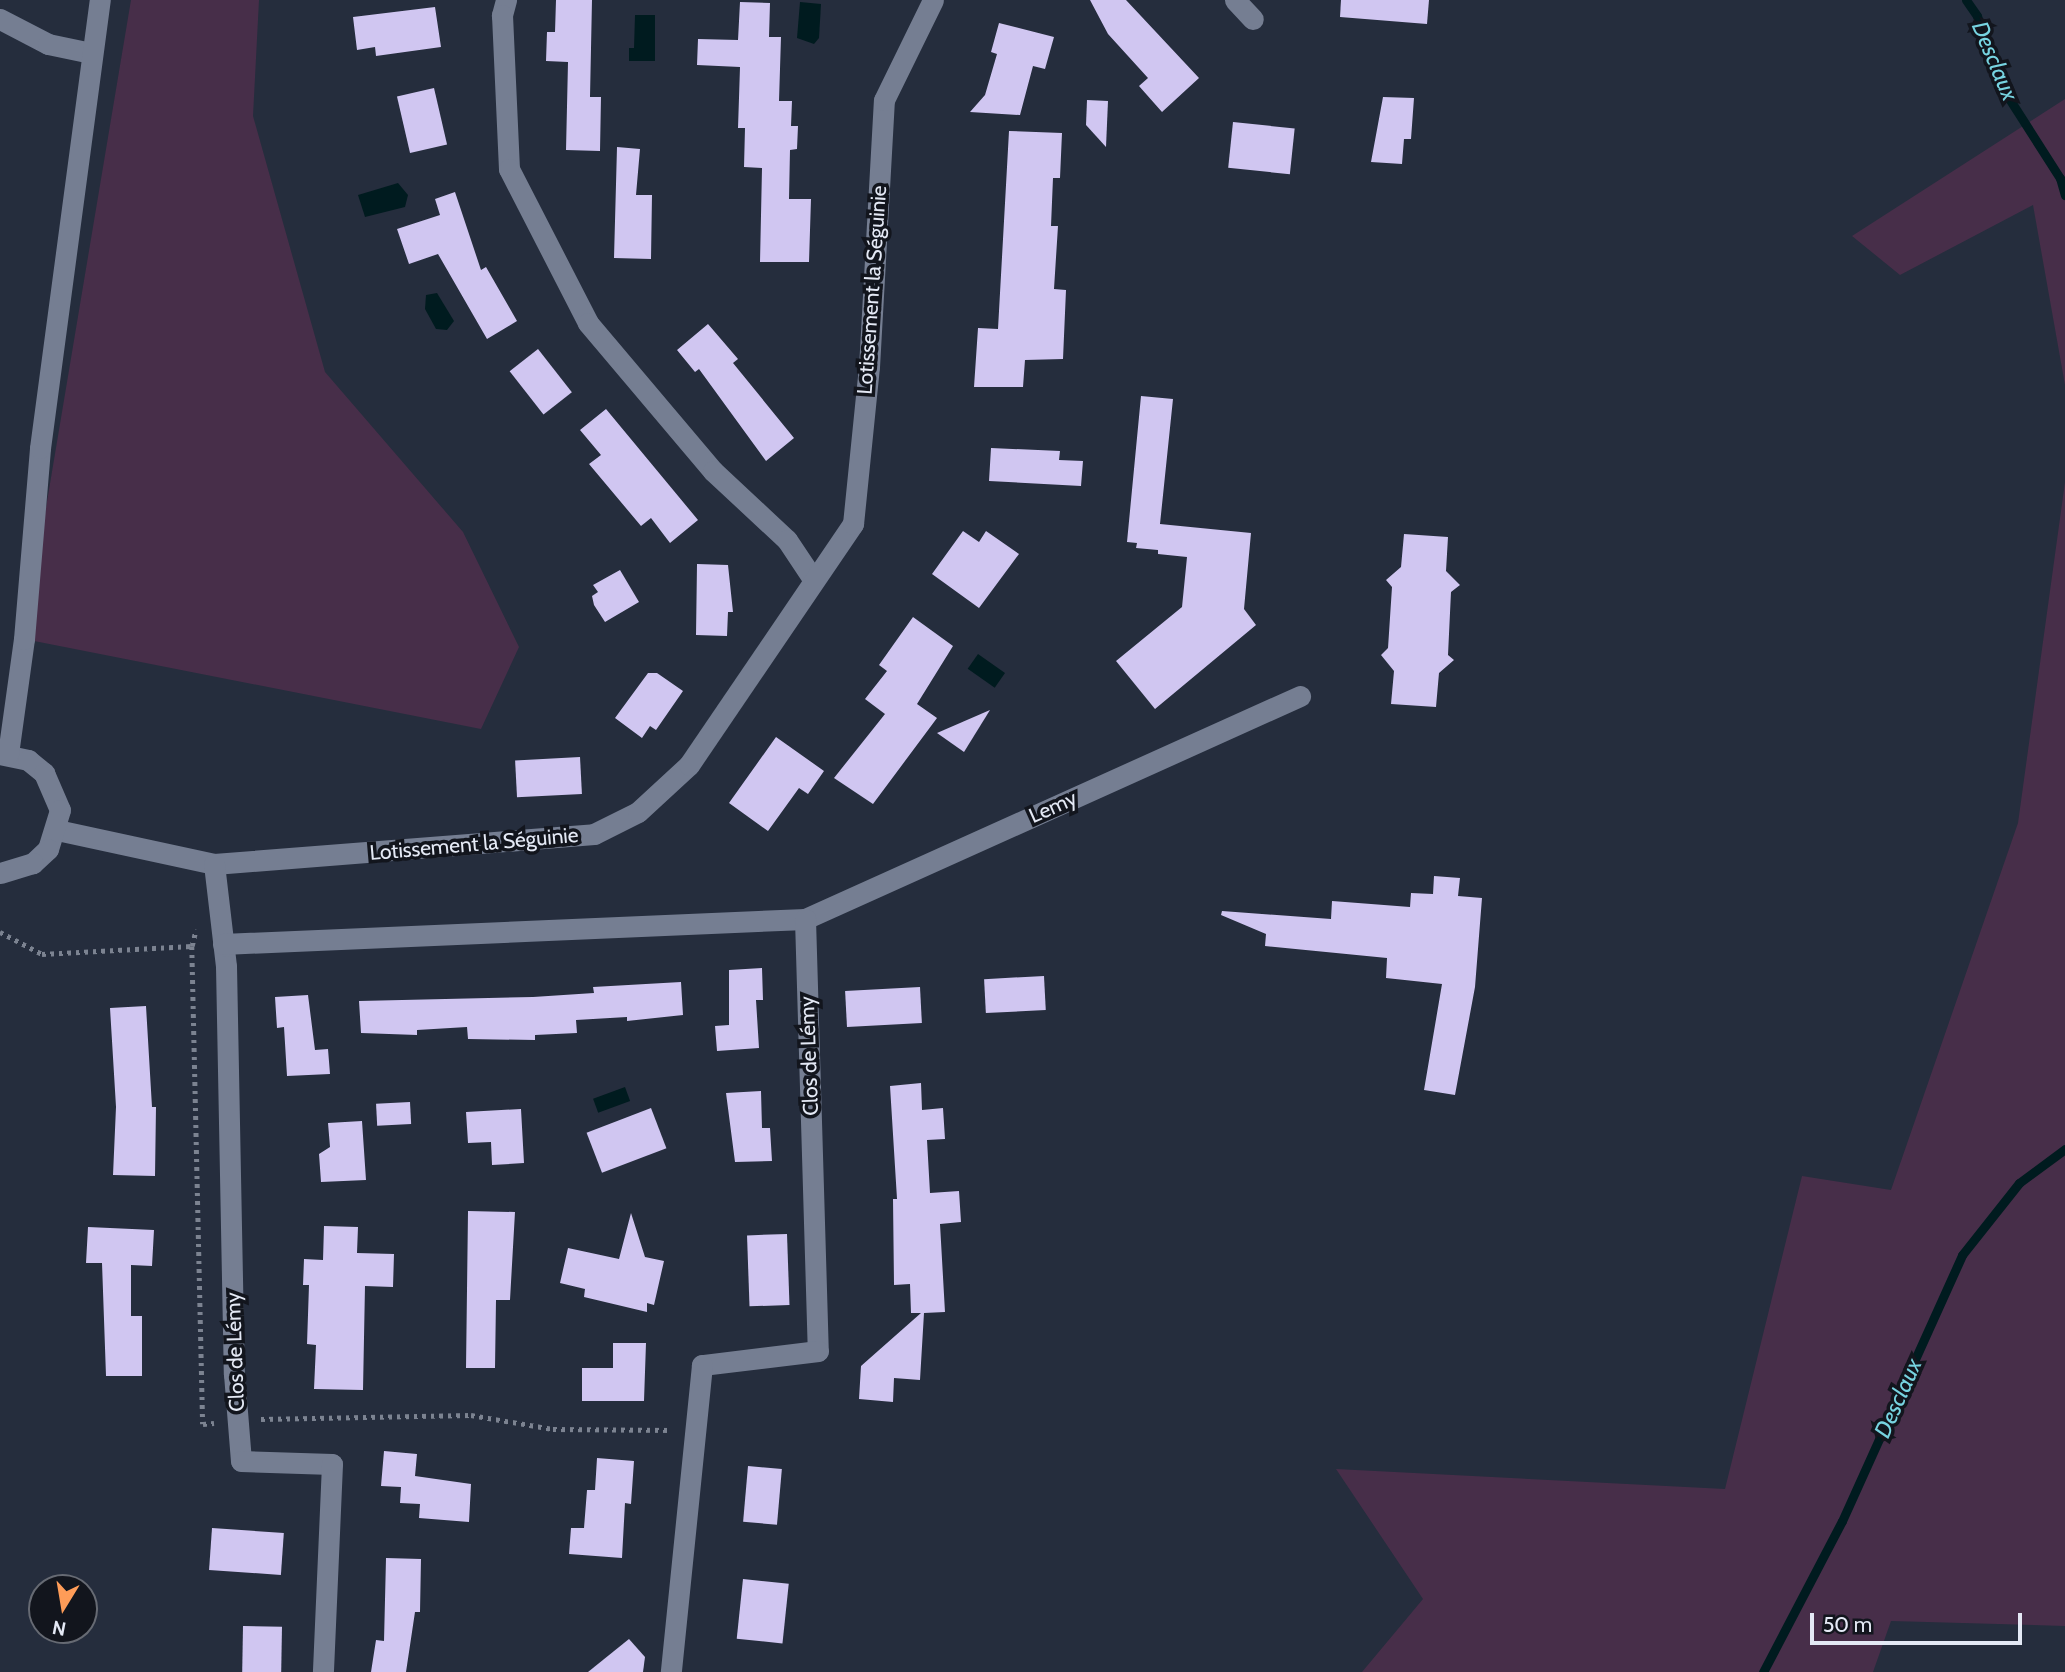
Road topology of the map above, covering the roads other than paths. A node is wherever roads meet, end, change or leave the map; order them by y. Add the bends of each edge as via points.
1 (100, 0) edge
2 (506, 0) edge
3 (933, 0) edge
4 (1235, 0) edge
5 (0, 19) edge
6 (1253, 19) dead end
7 (91, 53) junction
8 (813, 579) junction
9 (1300, 696) dead end
10 (4, 754) edge
11 (57, 830) junction
12 (215, 864) junction
13 (0, 873) edge
14 (805, 919) junction
15 (223, 944) junction
16 (323, 1672) edge
17 (671, 1672) edge

1 - 7 street
2 - 8 street via 502,15 509,169 588,323 713,471 787,540
3 - 8 street, Lotissement la Séguinie via 884,100 869,367 853,524
4 - 6 street
5 - 7 street via 48,44
7 - 10 street via 40,447 24,639
8 - 12 street, Lotissement la Séguinie via 689,765 638,812 594,834
9 - 14 street, Lemy
10 - 11 street via 28,760 44,773 60,810
11 - 12 street, Lotissement la Séguinie
11 - 13 street via 48,849 33,863
12 - 15 street, Clos de Lémy
14 - 15 street
14 - 17 street, Clos de Lémy via 818,1351 702,1365
15 - 16 street, Clos de Lémy via 241,1461 332,1464

